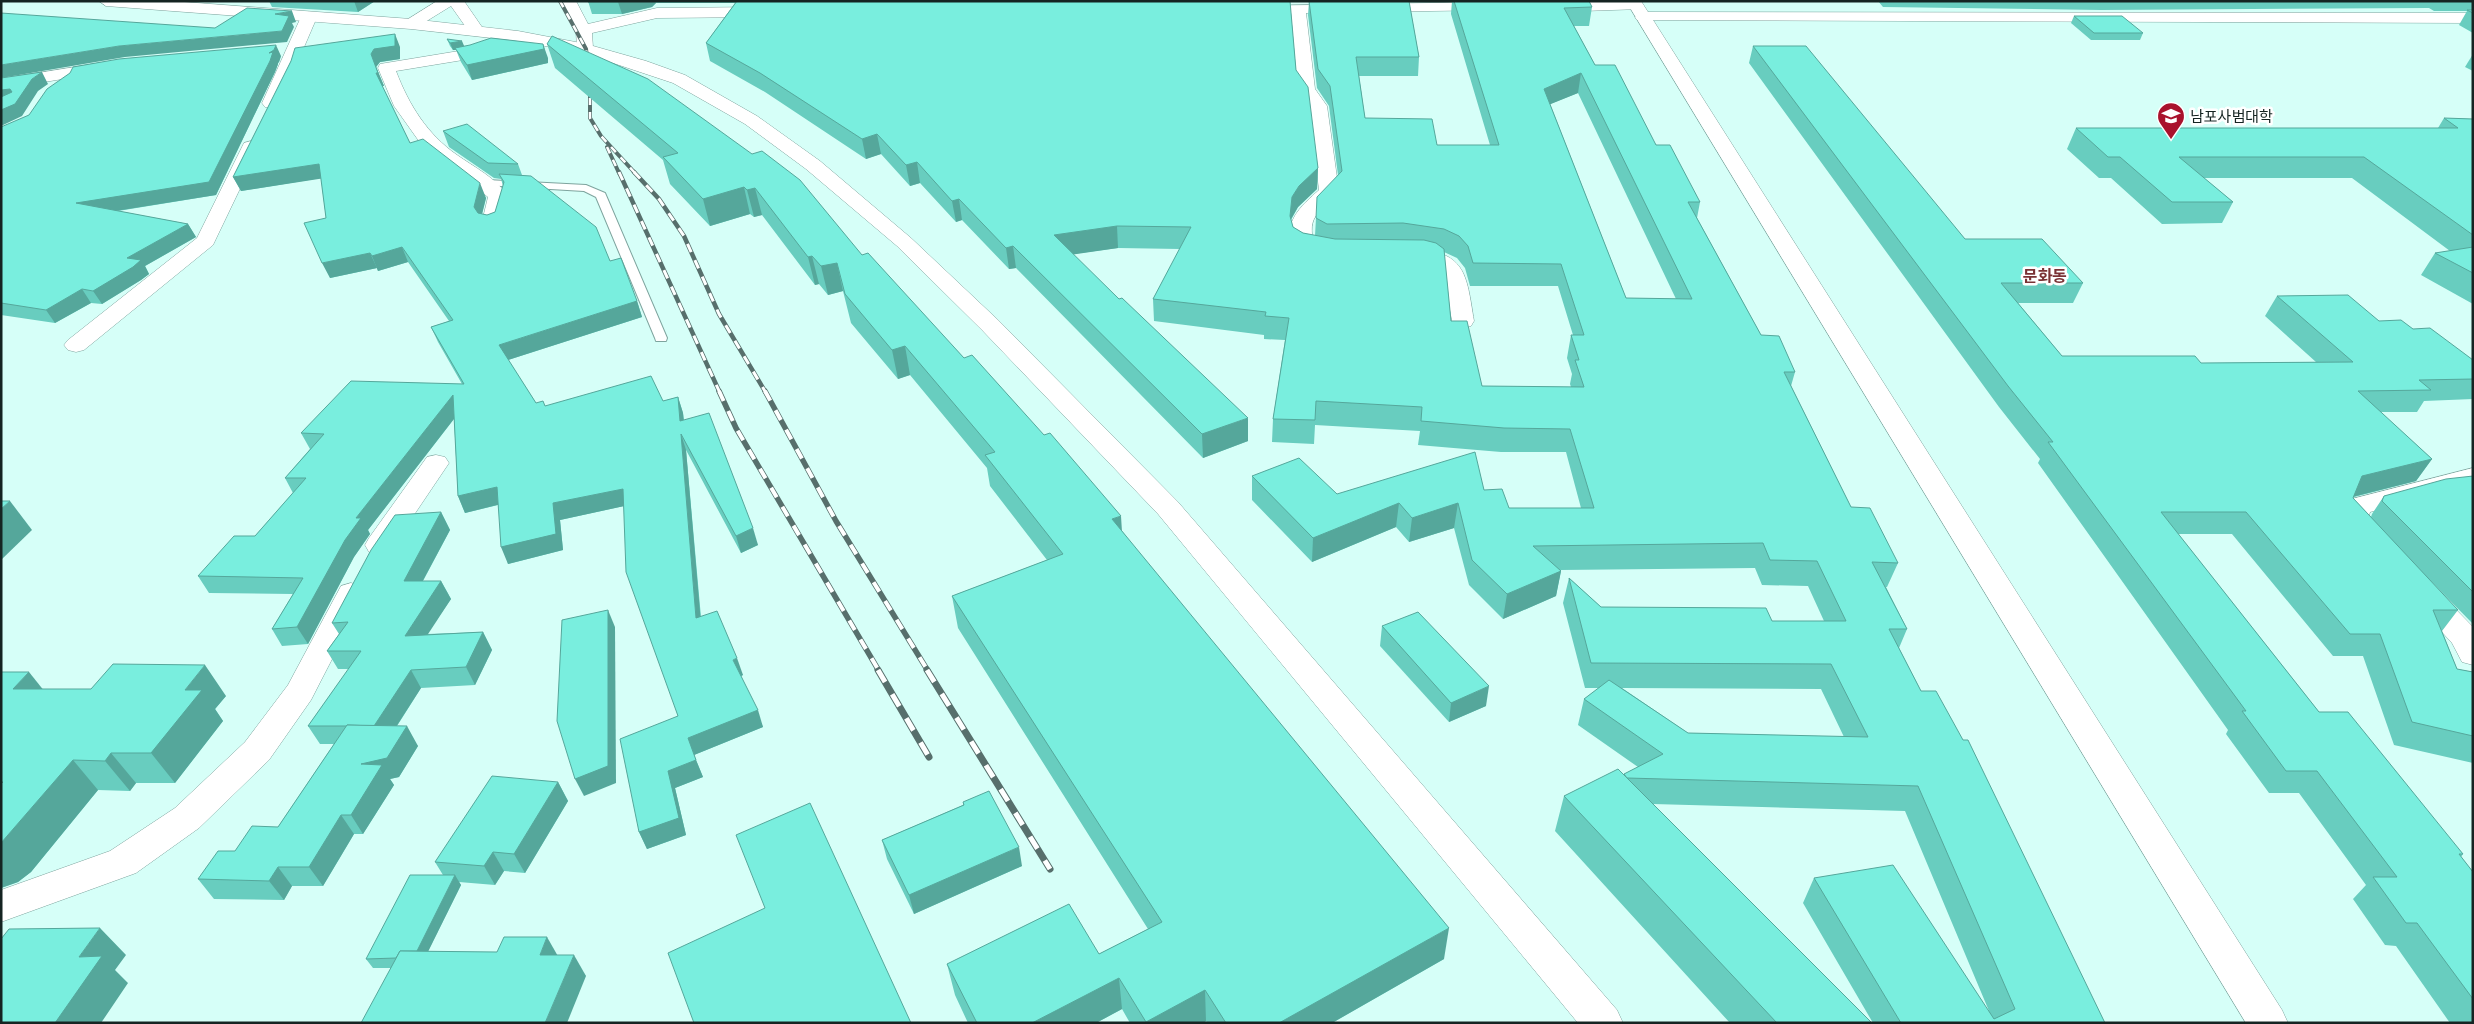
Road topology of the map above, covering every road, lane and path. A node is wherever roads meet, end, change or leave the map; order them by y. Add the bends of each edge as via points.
1 (106, 1) edge
2 (448, 1) edge
3 (455, 1) edge
4 (568, 1) edge
5 (1860, 1) edge
6 (2124, 1) edge
7 (2458, 1) edge
8 (1507, 7) edge
9 (1536, 7) edge
10 (1637, 8) edge
11 (2473, 8) edge
12 (1298, 9) junction
13 (1242, 10) edge
14 (780, 12) edge
15 (309, 17) junction
16 (1874, 17) junction
17 (2146, 17) junction
18 (2473, 18) edge
19 (410, 24) junction
20 (476, 30) junction
21 (518, 36) junction
22 (585, 40) junction
23 (125, 64) edge
24 (55, 75) junction
25 (1, 84) edge
26 (46, 96) edge
27 (487, 183) junction
28 (492, 222) edge
29 (1343, 253) edge
30 (1392, 253) edge
31 (1463, 321) edge
32 (661, 338) dead end
33 (76, 345) dead end
34 (436, 463) dead end
35 (2473, 476) edge
36 (2473, 654) edge
37 (1, 906) edge
38 (1603, 1023) edge
39 (2268, 1023) edge

1 - 15 street
2 - 19 street
3 - 20 street
4 - 22 street
5 - 16 street
6 - 17 street
7 - 11 street
8 - 12 street
9 - 10 street
10 - 16 street
10 - 39 street
12 - 13 street
12 - 29 street via 1306,89 1318,106 1329,192 1303,215 1299,228 1303,245 1323,253
14 - 22 street via 657,13 611,22
15 - 19 street
15 - 33 street via 284,49 286,72 206,241
16 - 17 street
17 - 18 street
19 - 20 street
20 - 21 street
21 - 22 street
21 - 27 street via 469,54 386,68 396,95 415,127 446,157
22 - 38 street via 679,79 751,120 813,165 904,242 990,324 1168,508
23 - 24 street
24 - 25 street
24 - 26 street via 70,79
27 - 28 street via 498,196
27 - 32 lane via 586,188 601,195
30 - 31 street via 1442,258 1453,268
34 - 37 street via 366,565 300,692 257,751 187,818 123,862
35 - 36 street via 2358,506 2354,521 2463,636

